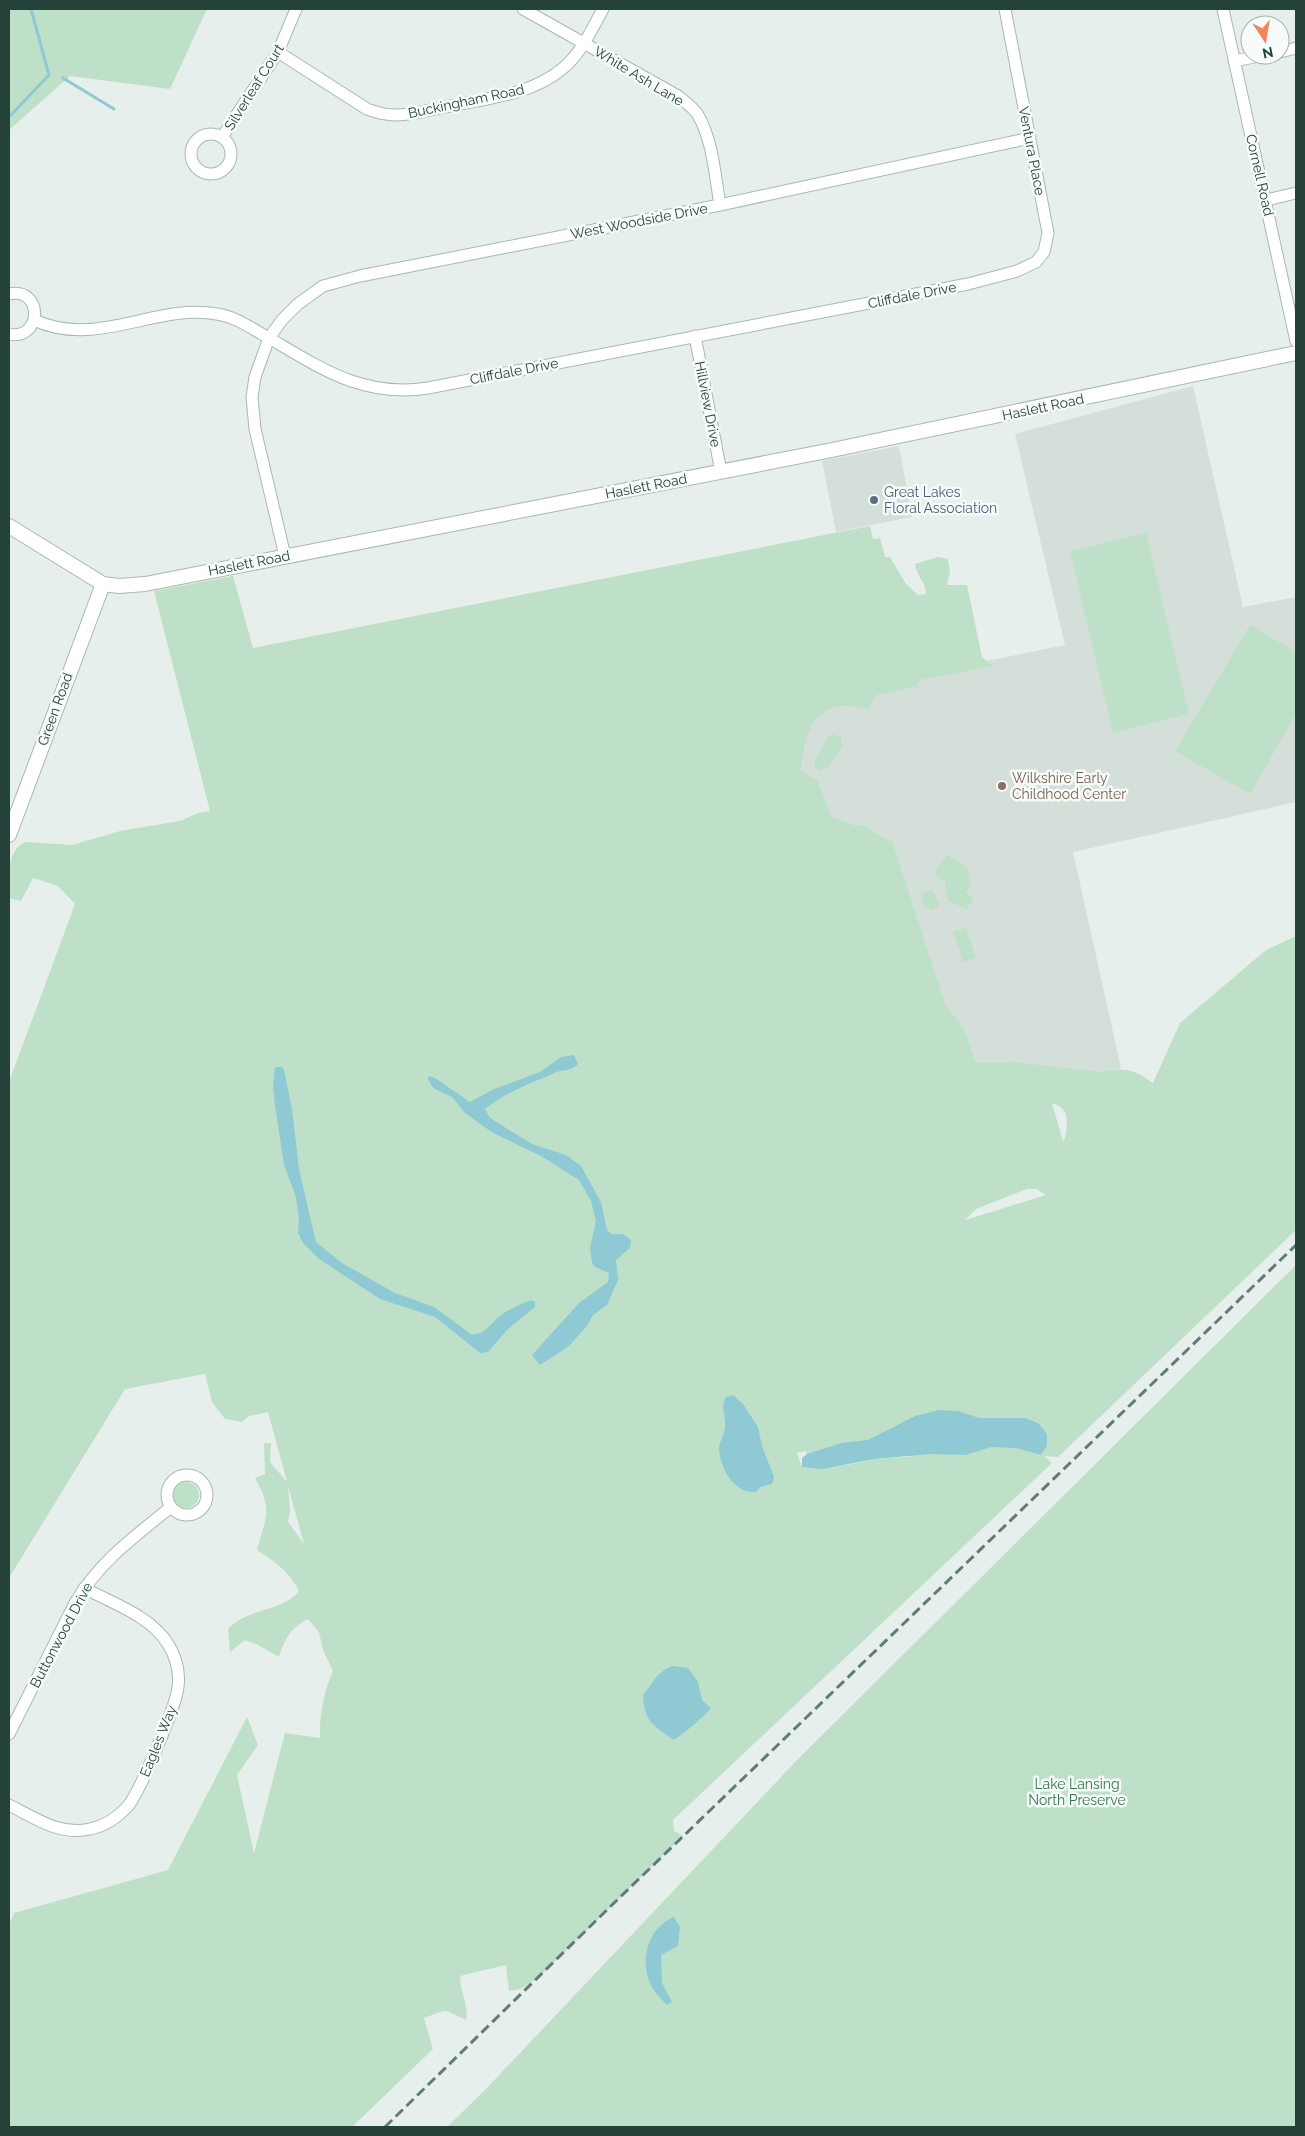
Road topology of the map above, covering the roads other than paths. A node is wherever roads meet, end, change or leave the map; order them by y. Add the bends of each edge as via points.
1 (296, 9) edge
2 (523, 9) edge
3 (603, 9) edge
4 (1005, 9) edge
5 (1223, 9) edge
6 (584, 43) junction
7 (278, 52) junction
8 (1240, 60) edge
9 (1234, 61) junction
10 (222, 137) dead end
11 (1030, 138) junction
12 (1296, 193) edge
13 (1266, 200) junction
14 (720, 205) junction
15 (1008, 273) joint
16 (9, 294) edge
17 (34, 320) junction
18 (9, 334) edge
19 (694, 336) junction
20 (268, 338) junction
21 (1296, 342) edge
22 (1296, 354) edge
23 (721, 472) junction
24 (9, 526) edge
25 (285, 556) junction
26 (102, 584) junction
27 (9, 835) edge
28 (171, 1507) dead end
29 (84, 1588) junction
30 (9, 1734) edge
31 (9, 1805) edge

1 - 7 street, Silverleaf Court
2 - 6 street, White Ash Lane
3 - 6 street, Buckingham Road
4 - 11 street, Ventura Place
5 - 9 street, Cornell Road
6 - 7 street, Buckingham Road via 563,69 530,88 398,115 383,115 367,109
6 - 14 street, White Ash Lane via 678,96 697,113 707,136
7 - 10 street, Silverleaf Court
8 - 9 street
9 - 13 street, Cornell Road
11 - 14 street, West Woodside Drive
11 - 15 street, Ventura Place via 1047,227 1046,246 1036,262
12 - 13 street
13 - 21 street, Cornell Road
14 - 20 street, West Woodside Drive via 340,281 315,290 306,297
15 - 19 street, Cliffdale Drive via 968,284
16 - 17 street via 21,294 30,300 35,310
17 - 18 street via 24,332
17 - 20 street, Cliffdale Drive via 54,328 87,330 197,312 219,314 240,321
19 - 20 street, Cliffdale Drive via 400,391 356,384
19 - 23 street, Hillview Drive
20 - 25 street, West Woodside Drive via 253,386 253,414
22 - 23 street, Haslett Road
23 - 25 street, Haslett Road
24 - 26 street, Haslett Road
25 - 26 street, Haslett Road via 145,584
26 - 27 street, Green Road
28 - 29 street, Buttonwood Drive via 106,1561
29 - 30 street, Buttonwood Drive
29 - 31 street, Eagles Way via 149,1623 163,1636 173,1652 178,1671 174,1705 135,1796 109,1822 92,1829 66,1830 50,1826

